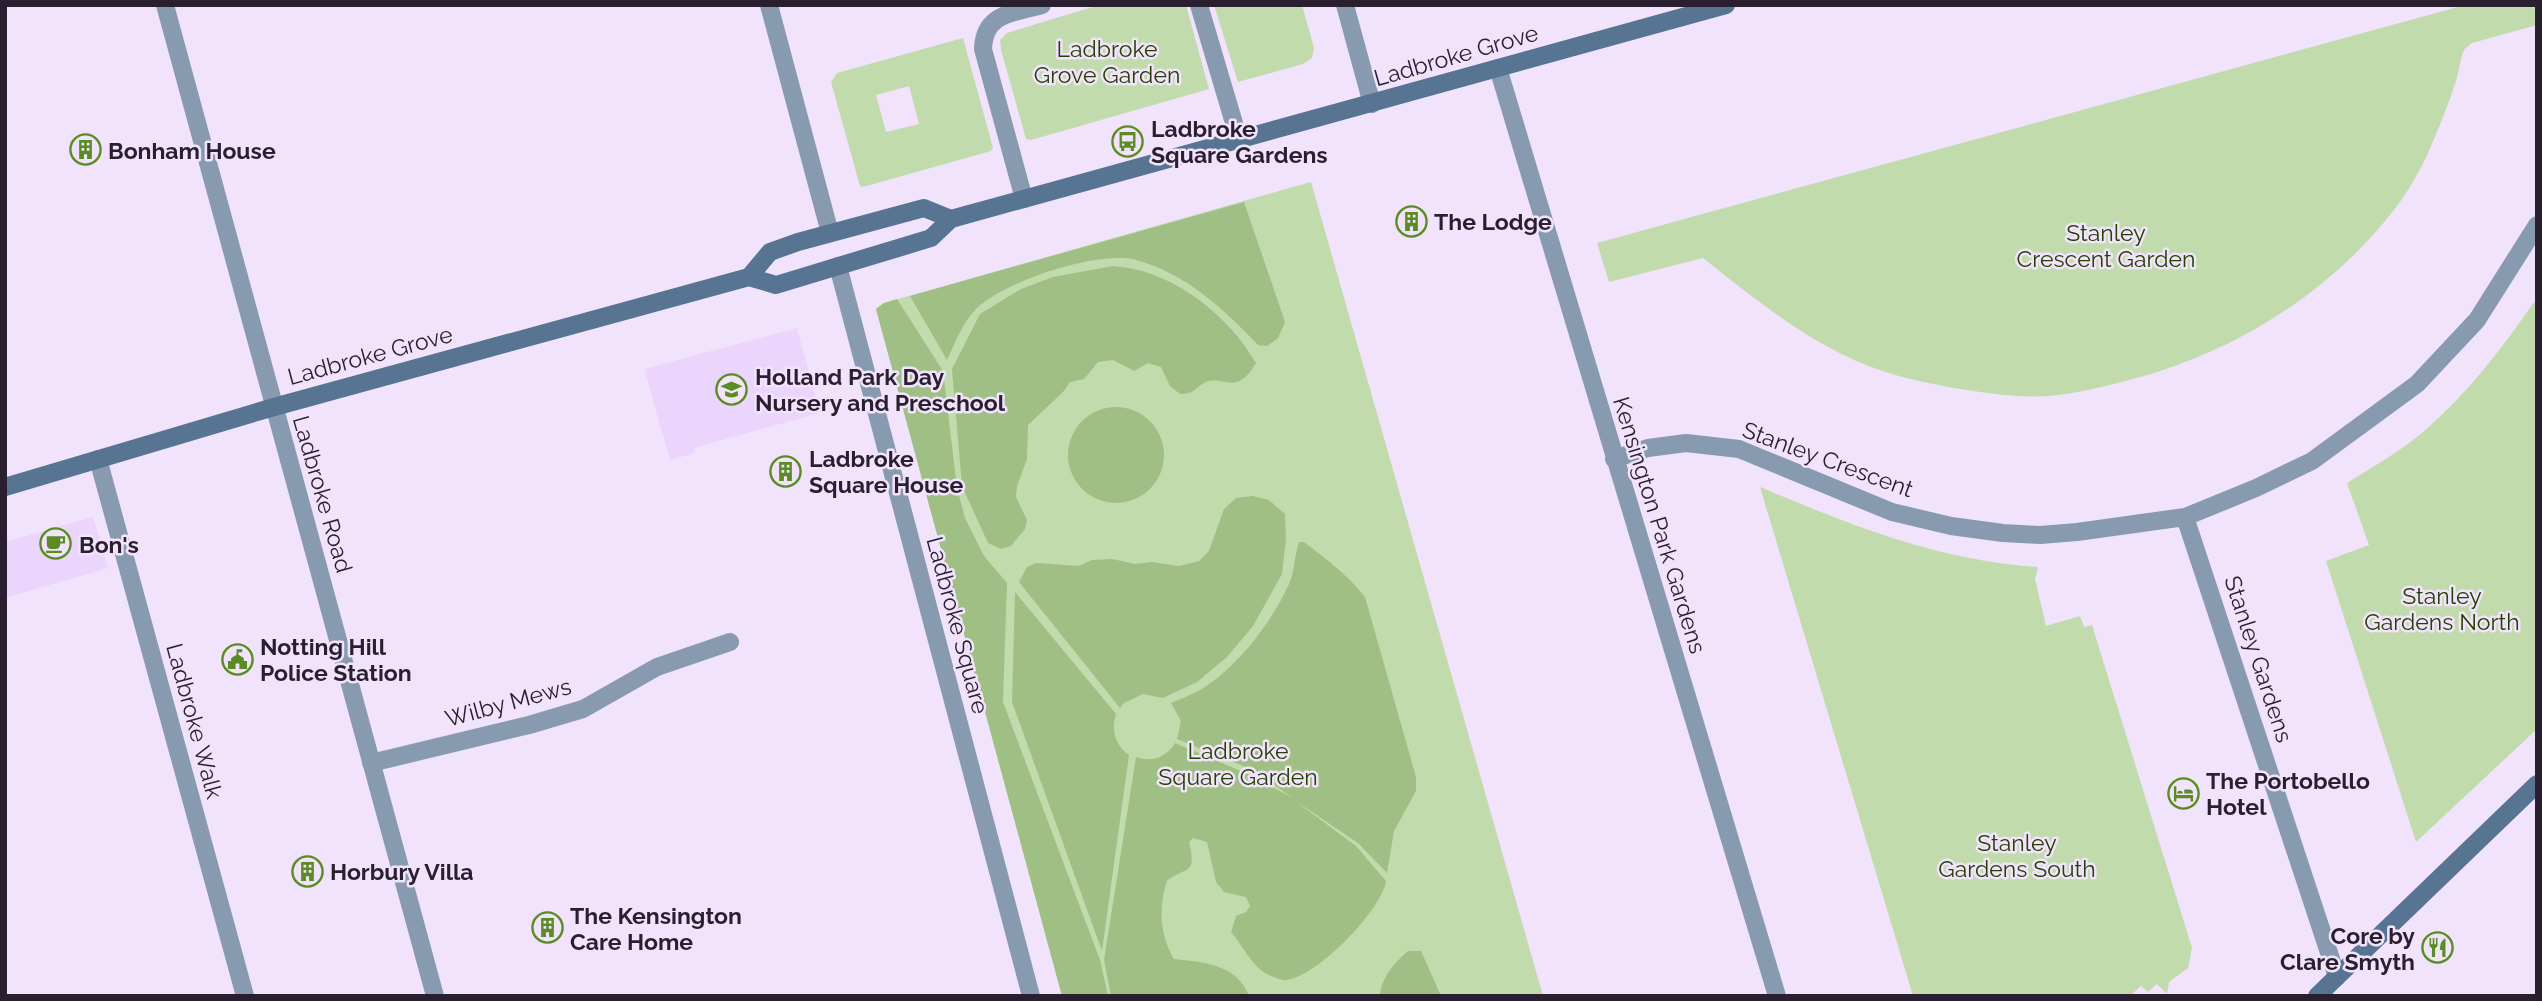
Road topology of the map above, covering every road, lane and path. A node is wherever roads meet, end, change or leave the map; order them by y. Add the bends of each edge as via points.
1 (165, 5) edge
2 (769, 5) edge
3 (1042, 5) edge
4 (1199, 5) edge
5 (1345, 5) edge
6 (1726, 5) edge
7 (1498, 68) junction
8 (1373, 104) junction
9 (1239, 140) junction
10 (1024, 199) junction
11 (951, 219) junction
12 (2537, 225) edge
13 (831, 233) junction
14 (2537, 249) edge
15 (838, 266) junction
16 (2506, 276) junction
17 (749, 278) junction
18 (274, 407) junction
19 (1614, 459) junction
20 (97, 460) junction
21 (5, 487) edge
22 (2185, 517) junction
23 (730, 642) dead end
24 (371, 763) junction
25 (2537, 784) edge
26 (2337, 977) junction
27 (245, 996) edge
28 (435, 996) edge
29 (1031, 996) edge
30 (1777, 996) edge
31 (2316, 996) edge

1 - 18 street, Ladbroke Road
2 - 13 street
3 - 10 street via 994,20 983,36
4 - 9 street
5 - 8 street
6 - 7 main road, Ladbroke Grove
7 - 8 main road, Ladbroke Grove
7 - 19 street, Kensington Park Gardens
8 - 9 main road, Ladbroke Grove
9 - 10 main road, Ladbroke Grove
10 - 11 main road, Ladbroke Grove
11 - 13 main road via 924,208
11 - 15 main road, Ladbroke Grove via 931,237
12 - 16 street, Stanley Crescent
13 - 17 main road via 770,252
14 - 16 street
15 - 17 main road, Ladbroke Grove via 776,285
15 - 29 street, Ladbroke Square
16 - 22 street, Stanley Crescent via 2477,320 2408,391 2312,461
17 - 18 main road, Ladbroke Grove
18 - 20 main road, Ladbroke Grove
18 - 24 street, Ladbroke Road
19 - 22 street, Stanley Crescent via 1686,443 1739,449 1892,512 2003,533 2077,533
19 - 30 street, Kensington Park Gardens
20 - 21 main road, Ladbroke Grove
20 - 27 street, Ladbroke Walk
22 - 26 street, Stanley Gardens
23 - 24 street, Wilby Mews via 657,667 583,709
24 - 28 street, Ladbroke Road
25 - 26 main road
26 - 31 main road

